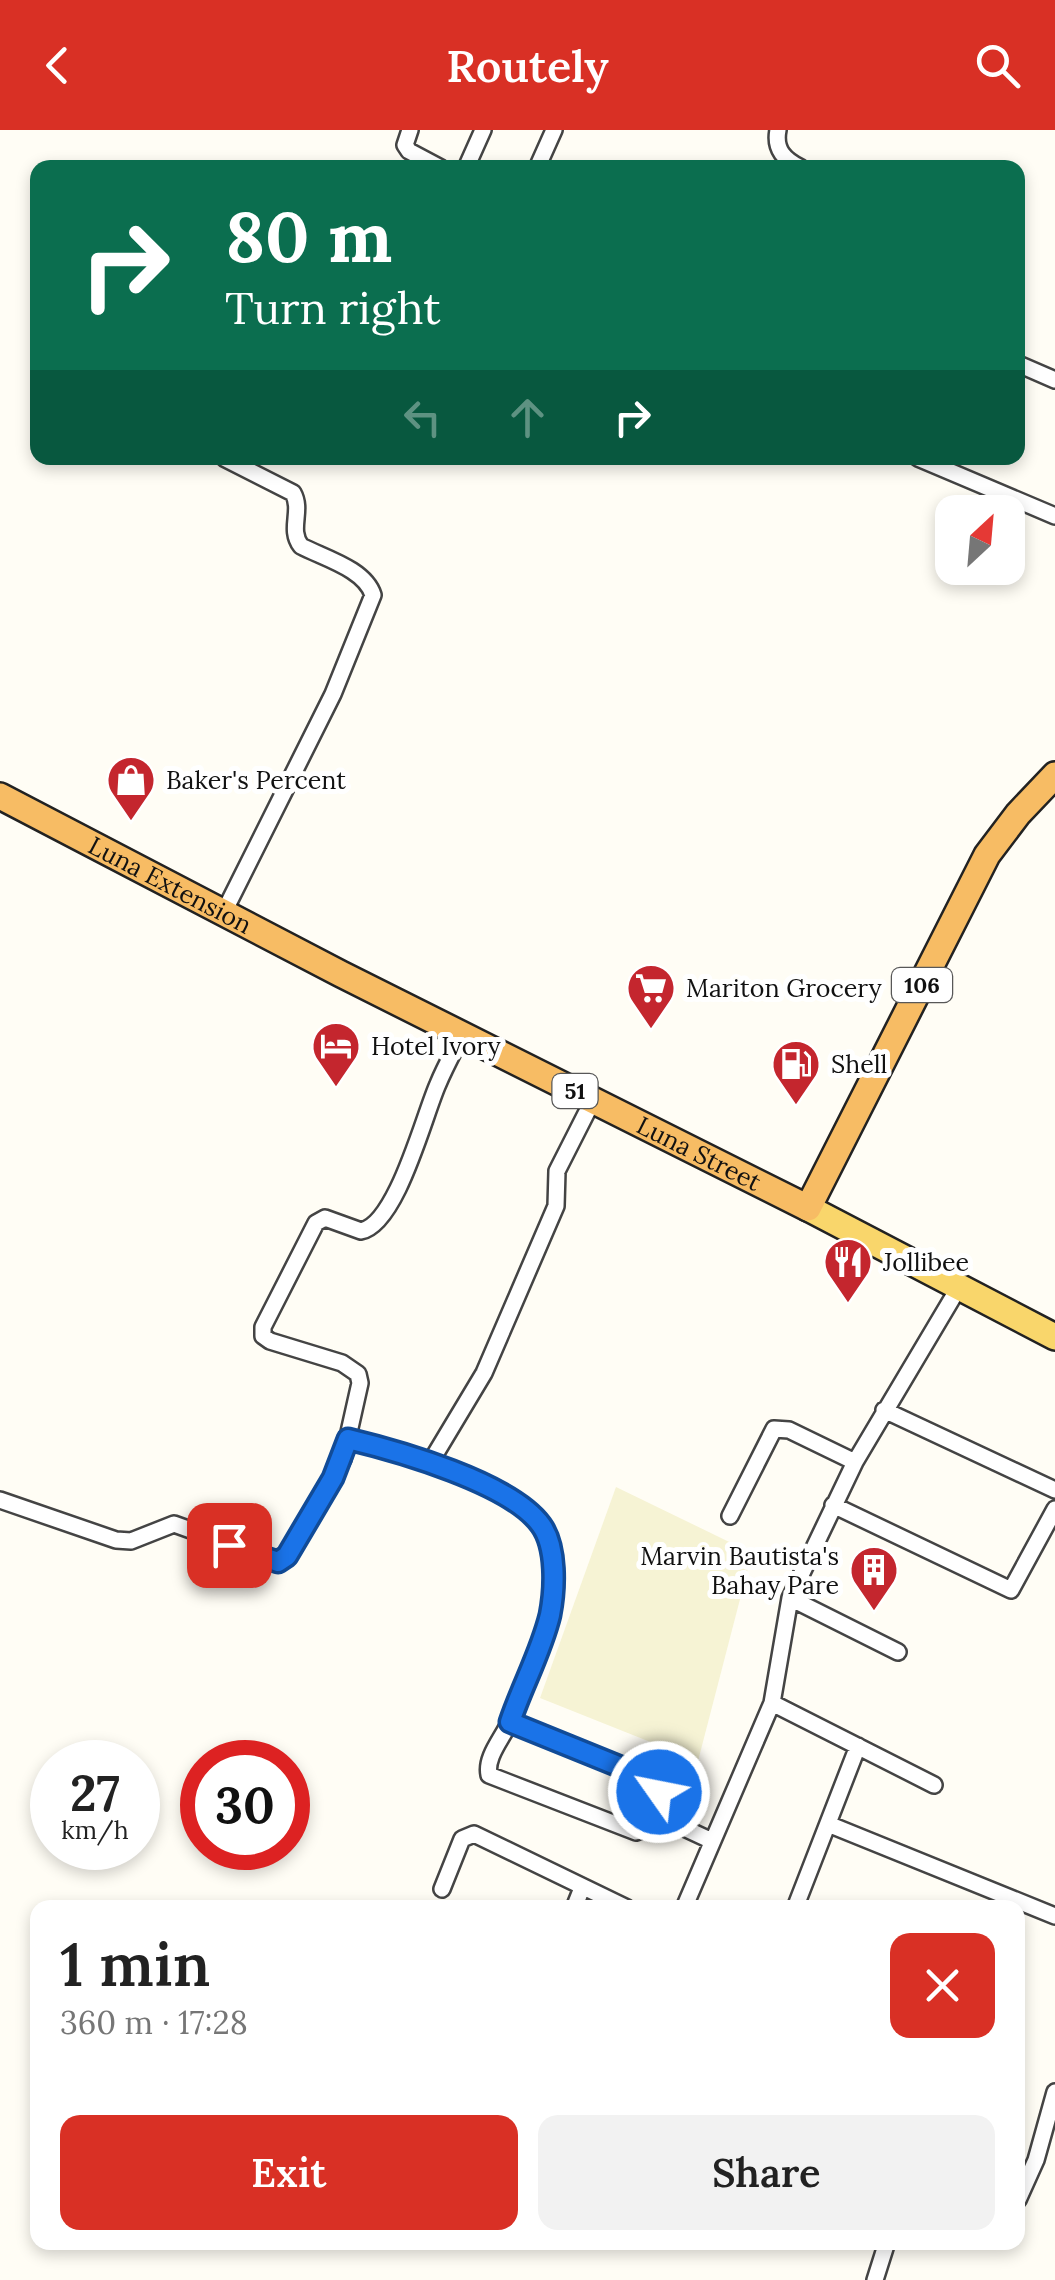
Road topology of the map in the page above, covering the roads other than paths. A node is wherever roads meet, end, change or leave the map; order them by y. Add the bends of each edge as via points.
1 (410, 130) edge
2 (483, 130) edge
3 (554, 130) edge
4 (778, 130) edge
5 (426, 160) edge
6 (470, 160) edge
7 (541, 160) edge
8 (786, 160) edge
9 (1025, 367) edge
10 (1055, 380) edge
11 (238, 465) edge
12 (935, 465) edge
13 (1055, 516) edge
14 (1055, 775) edge
15 (0, 796) edge
16 (224, 912) junction
17 (341, 974) joint
18 (462, 1035) junction
19 (594, 1100) junction
20 (808, 1208) junction
21 (958, 1287) junction
22 (1055, 1338) edge
23 (884, 1410) junction
24 (348, 1439) junction
25 (856, 1462) junction
26 (430, 1463) junction
27 (1055, 1490) edge
28 (0, 1500) edge
29 (834, 1505) junction
30 (1055, 1508) edge
31 (730, 1516) dead end
32 (790, 1598) junction
33 (898, 1652) dead end
34 (772, 1703) junction
35 (510, 1722) junction
36 (858, 1746) junction
37 (934, 1785) dead end
38 (654, 1814) junction
39 (828, 1824) junction
40 (712, 1841) junction
41 (582, 1888) junction
42 (442, 1889) dead end
43 (577, 1900) edge
44 (608, 1900) edge
45 (687, 1900) edge
46 (798, 1900) edge
47 (1016, 1900) edge
48 (1025, 1904) edge
49 (1055, 1916) edge
50 (1055, 2092) edge
51 (1025, 2184) edge
52 (884, 2250) edge
53 (875, 2280) edge

1 - 5 street via 405,144
2 - 6 street
3 - 7 street
4 - 8 street
9 - 10 street
11 - 16 street via 293,493 296,540 359,575 373,595 333,694
12 - 13 street
14 - 20 highway, 106 via 988,855
15 - 16 highway, Luna Extension / 51
16 - 17 highway, Luna Extension / 51
17 - 18 highway, Luna Street / 51
18 - 19 highway, Luna Street / 51
18 - 24 street via 418,1144 375,1225 360,1231 325,1218 316,1223 263,1327 270,1341 358,1374
19 - 20 highway, Luna Street / 51
19 - 26 street via 557,1170 556,1206 484,1372
20 - 21 main road, Luna Street / 51
21 - 22 main road, Luna Street / 51
21 - 23 street
23 - 25 street
23 - 27 street
24 - 26 street
24 - 28 street via 315,1511 278,1562 174,1524 116,1540
25 - 29 street
25 - 31 street via 774,1429
26 - 35 street via 531,1515 550,1546 550,1613
29 - 30 street via 1010,1590
29 - 32 street
32 - 33 street
32 - 34 street
34 - 36 street
34 - 40 street
35 - 38 street via 648,1778 658,1786
35 - 38 street via 489,1775 636,1832
36 - 37 street
36 - 39 street
38 - 40 street
39 - 46 street
39 - 47 street
40 - 45 street
41 - 42 street via 468,1834
41 - 43 street
41 - 44 street
48 - 49 street
50 - 51 street
52 - 53 street

